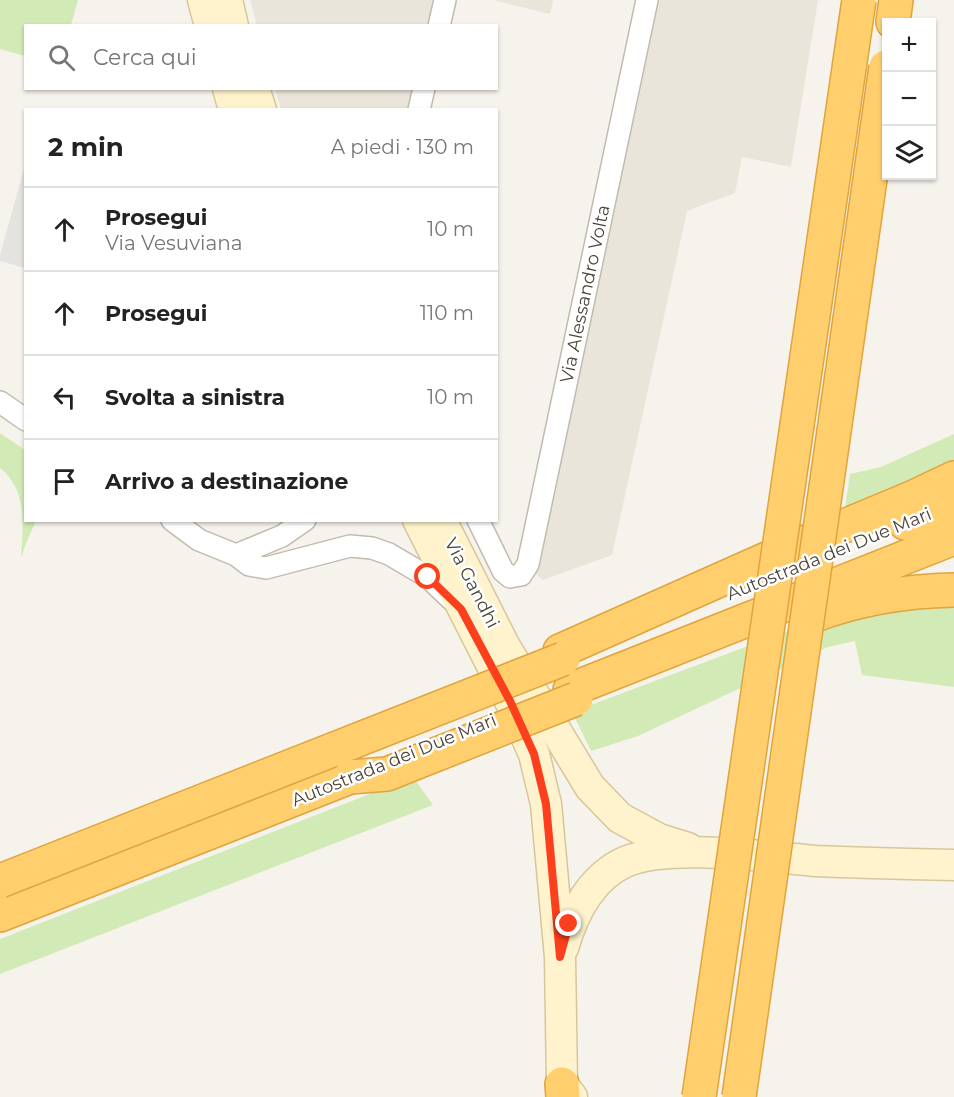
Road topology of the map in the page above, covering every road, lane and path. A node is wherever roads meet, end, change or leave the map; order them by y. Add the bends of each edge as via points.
1 (203, 0) edge
2 (227, 0) edge
3 (445, 0) edge
4 (647, 0) edge
5 (859, 0) edge
6 (896, 0) edge
7 (894, 18) edge
8 (209, 24) edge
9 (233, 24) edge
10 (439, 24) edge
11 (885, 72) edge
12 (229, 90) edge
13 (255, 90) edge
14 (424, 90) edge
15 (233, 108) edge
16 (260, 108) edge
17 (419, 108) edge
18 (0, 402) edge
19 (24, 419) edge
20 (954, 478) edge
21 (954, 504) edge
22 (175, 522) edge
23 (302, 522) edge
24 (419, 522) edge
25 (442, 522) edge
26 (479, 522) edge
27 (954, 538) edge
28 (236, 555) junction
29 (954, 590) edge
30 (461, 609) junction
31 (561, 655) junction
32 (573, 695) junction
33 (702, 853) junction
34 (954, 865) edge
35 (0, 881) edge
36 (0, 915) edge
37 (560, 957) junction
38 (566, 1093) edge
39 (699, 1097) edge
40 (739, 1097) edge

1 - 8 street
2 - 9 street
3 - 10 street
4 - 26 street, Via Alessandro Volta via 528,564 521,575 510,577 502,571
5 - 39 highway, bridge
6 - 7 highway
11 - 40 highway, bridge
12 - 15 street
13 - 16 street
14 - 17 street
18 - 19 street
20 - 31 highway
21 - 31 highway, Autostrada dei Due Mari
22 - 28 street via 199,540
23 - 28 street via 282,536
24 - 30 street
25 - 33 street, Via Gandhi via 504,645 591,788 620,818 659,839
27 - 32 highway, Autostrada dei Due Mari
28 - 30 street via 249,565 266,568 350,546 372,548 428,577
29 - 32 highway via 918,590 867,598 703,657
30 - 37 street via 534,754 546,804
31 - 35 highway, Autostrada dei Due Mari, bridge via 378,732
32 - 36 highway, Autostrada dei Due Mari, bridge via 387,774 350,777
33 - 34 street
33 - 37 street via 643,856 603,876 585,895 569,924
37 - 38 street

